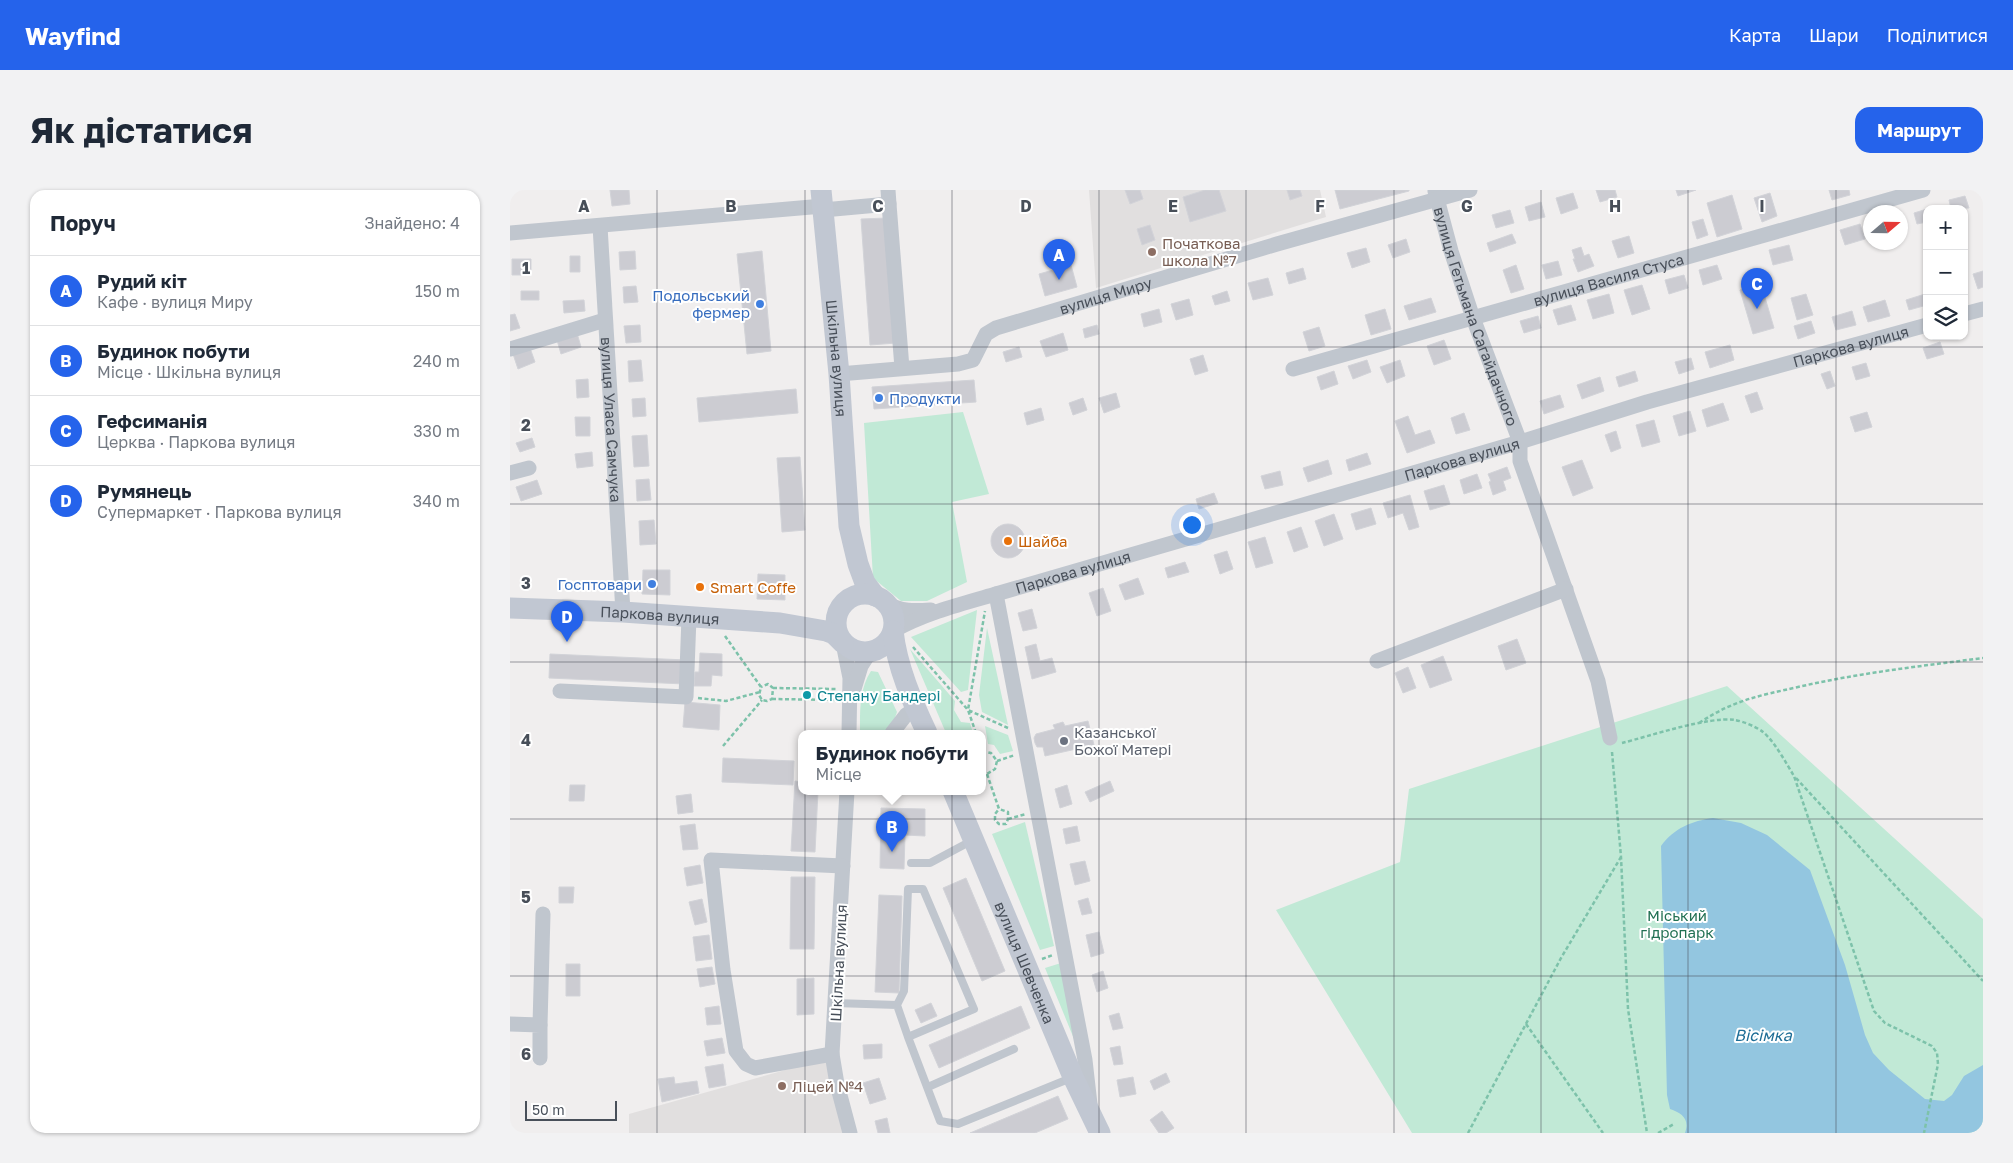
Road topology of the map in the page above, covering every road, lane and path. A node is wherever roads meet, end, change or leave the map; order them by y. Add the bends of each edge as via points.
1 (1470, 190) edge
2 (1923, 190) edge
3 (1436, 195) edge
4 (888, 197) edge
5 (822, 202) edge
6 (600, 226) junction
7 (510, 233) edge
8 (1983, 309) edge
9 (1968, 313) edge
10 (1473, 318) junction
11 (605, 320) junction
12 (1923, 326) edge
13 (510, 349) edge
14 (902, 368) junction
15 (1293, 369) dead end
16 (839, 374) junction
17 (1520, 442) junction
18 (528, 468) dead end
19 (510, 473) edge
20 (849, 526) junction
21 (1566, 589) junction
22 (996, 594) junction
23 (881, 600) junction
24 (840, 607) junction
25 (510, 608) edge
26 (943, 610) junction
27 (623, 612) junction
28 (690, 617) junction
29 (780, 623) junction
30 (893, 631) junction
31 (722, 633) dead end
32 (843, 643) junction
33 (870, 652) junction
34 (1983, 658) edge
35 (1376, 661) dead end
36 (761, 687) junction
37 (773, 688) junction
38 (837, 689) dead end
39 (560, 691) dead end
40 (760, 692) junction
41 (686, 697) junction
42 (772, 699) junction
43 (762, 700) junction
44 (844, 703) junction
45 (915, 707) junction
46 (968, 710) junction
47 (1697, 724) junction
48 (848, 730) edge
49 (894, 730) edge
50 (926, 730) edge
51 (975, 730) edge
52 (1014, 731) dead end
53 (1610, 742) junction
54 (723, 746) dead end
55 (986, 752) edge
56 (1019, 754) dead end
57 (997, 761) junction
58 (987, 774) joint
59 (1794, 776) junction
60 (849, 795) edge
61 (955, 795) edge
62 (1000, 809) junction
63 (1031, 812) dead end
64 (1008, 819) junction
65 (974, 839) junction
66 (1621, 857) junction
67 (911, 863) dead end
68 (844, 866) junction
69 (543, 914) dead end
70 (1054, 955) dead end
71 (1040, 960) dead end
72 (1983, 981) edge
73 (836, 1002) junction
74 (897, 1005) junction
75 (510, 1024) edge
76 (1526, 1024) junction
77 (540, 1025) junction
78 (908, 1037) junction
79 (1014, 1049) dead end
80 (832, 1054) junction
81 (540, 1058) dead end
82 (1073, 1077) junction
83 (928, 1087) junction
84 (1674, 1124) dead end
85 (1096, 1125) edge
86 (850, 1133) edge
87 (1468, 1133) edge
88 (1602, 1133) edge
89 (1647, 1133) edge
90 (1658, 1133) edge
91 (1924, 1133) edge

1 - 3 street, вулиця Миру
2 - 10 street, вулиця Василя Стуса
3 - 10 street, вулиця Гетьмана Сагайдачного
3 - 14 street, вулиця Миру via 996,328 986,334 973,360
4 - 5 street
4 - 14 street
5 - 6 street
5 - 16 main road, Шкільна вулиця
6 - 7 street
6 - 11 street, вулиця Уласа Самчука
8 - 9 street
10 - 15 street, вулиця Василя Стуса
10 - 17 street, вулиця Гетьмана Сагайдачного
11 - 13 street
11 - 27 street, вулиця Уласа Самчука
12 - 17 street, Паркова вулиця via 1647,402
14 - 16 street, вулиця Миру
16 - 20 main road, Шкільна вулиця
17 - 21 street, вулиця Гетьмана Сагайдачного via 1520,462
17 - 22 street, Паркова вулиця
18 - 19 street
20 - 23 main road, Шкільна вулиця via 865,583
20 - 24 main road, Шкільна вулиця via 847,585
21 - 35 street
21 - 53 street, вулиця Гетьмана Сагайдачного via 1598,682
22 - 26 street, Паркова вулиця
22 - 46 path via 986,602
22 - 85 street
23 - 24 main road via 869,594 856,595
23 - 26 street via 895,609 907,611
23 - 30 main road via 892,614
24 - 29 main road, Паркова вулиця via 824,616
24 - 32 main road via 835,623
25 - 27 main road, Паркова вулиця
26 - 30 street
27 - 28 main road, Паркова вулиця
28 - 29 main road, Паркова вулиця
28 - 41 street
29 - 32 main road, Паркова вулиця via 826,631
30 - 33 main road via 884,646
30 - 45 main road via 898,660
30 - 46 path via 901,633
31 - 36 path
32 - 33 main road via 854,651
32 - 44 street via 850,678
33 - 44 street
33 - 45 main road via 890,670
34 - 47 path via 1837,678 1742,700
36 - 37 path via 768,684
36 - 40 path
37 - 38 path
37 - 42 path
39 - 41 street
40 - 41 path via 726,702
40 - 43 path
42 - 43 path
42 - 44 path
43 - 54 path
44 - 48 street
45 - 49 street
45 - 50 main road
46 - 51 path
46 - 52 path
47 - 53 path
47 - 59 path via 1736,720 1763,732
53 - 66 path
55 - 57 path via 991,753
56 - 57 path
57 - 58 path via 995,769
58 - 62 path
59 - 72 path
59 - 91 path via 1874,1011 1885,1023 1932,1046 1937,1053 1938,1064
60 - 68 street, Шкільна вулиця
61 - 65 main road, вулиця Шевченка
62 - 64 path via 1008,812
62 - 64 path via 995,820 1006,824
63 - 64 path
65 - 67 lane via 930,863
65 - 82 main road, вулиця Шевченка
66 - 76 path
66 - 89 path via 1628,1009
68 - 73 street, Шкільна вулиця
68 - 80 street via 712,860 723,970 736,1051 746,1064 755,1068
69 - 77 street
70 - 71 path
73 - 74 lane
73 - 80 street, Шкільна вулиця
74 - 78 lane
74 - 78 lane via 904,991 908,889 923,889 974,1009
75 - 77 street
76 - 87 path
76 - 88 path
77 - 81 street
78 - 83 lane
79 - 83 lane
80 - 86 street, Шкільна вулиця
82 - 83 lane via 958,1124 940,1121
82 - 85 main road, вулиця Шевченка
84 - 90 path

